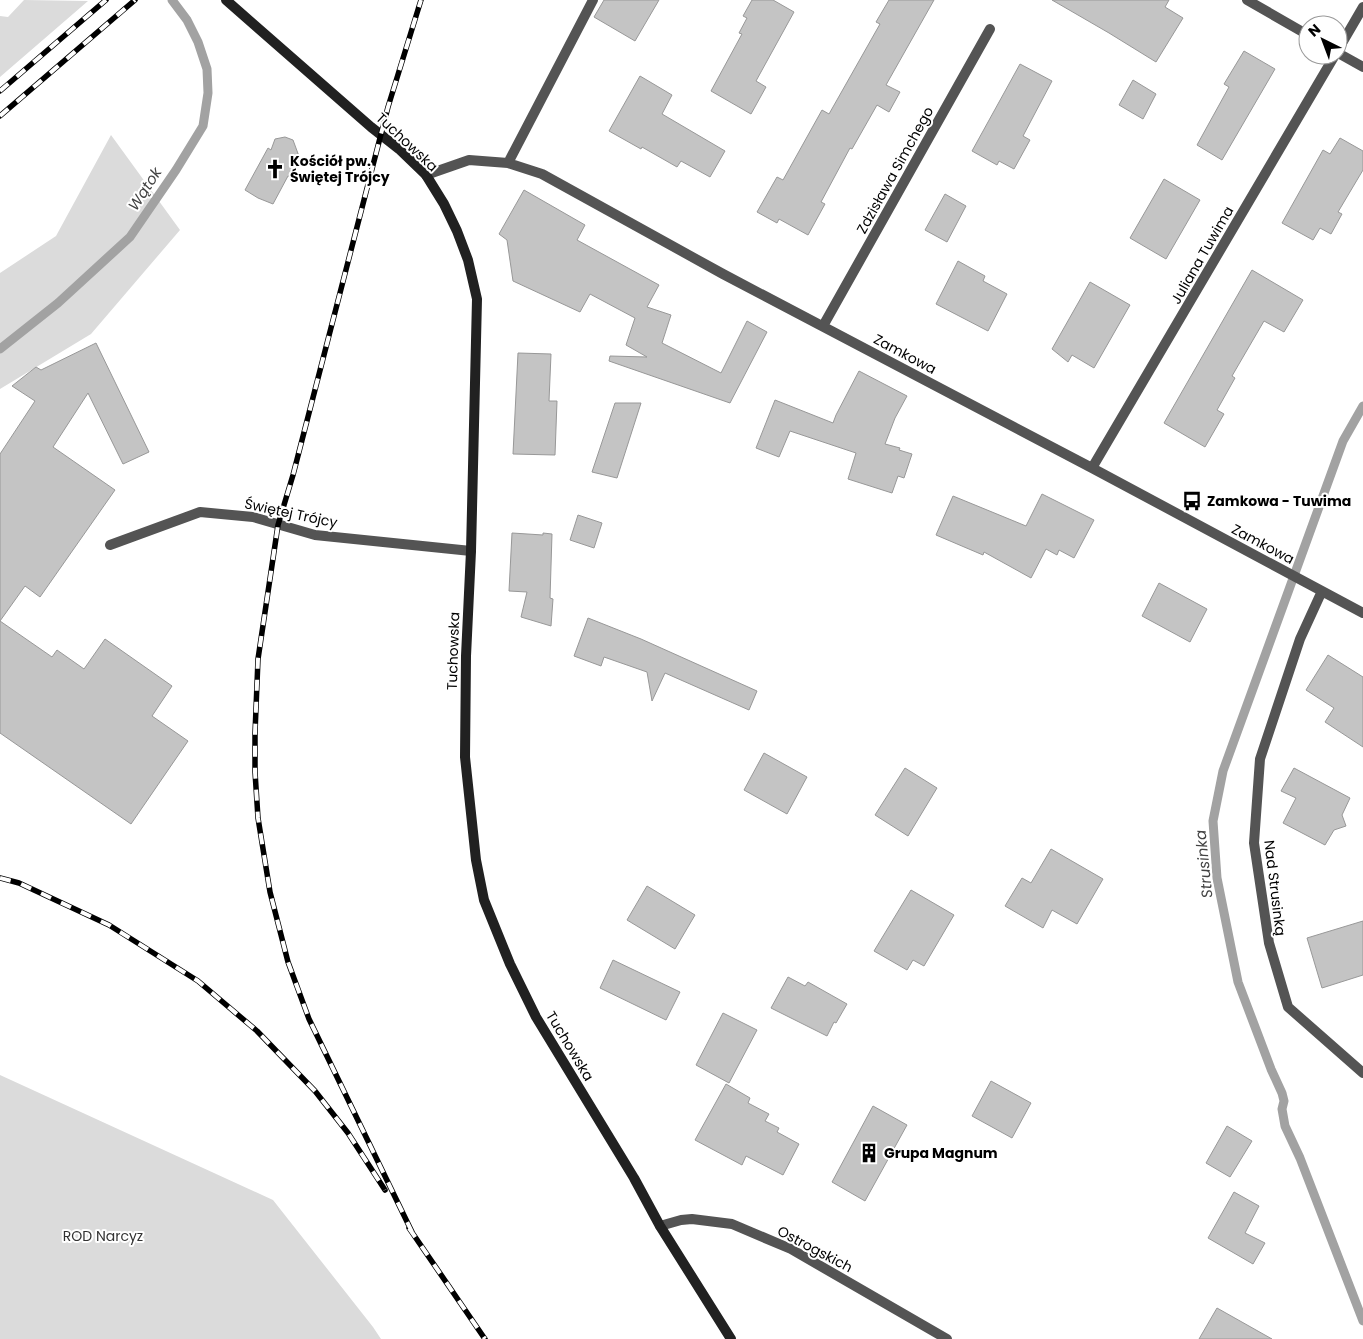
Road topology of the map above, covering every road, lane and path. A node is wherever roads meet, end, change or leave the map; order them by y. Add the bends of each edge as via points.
1 (226, 0) edge
2 (594, 0) edge
3 (1246, 0) edge
4 (1363, 6) edge
5 (990, 28) dead end
6 (1298, 30) edge
7 (1348, 33) edge
8 (1348, 58) edge
9 (1329, 65) edge
10 (1363, 68) edge
11 (508, 163) junction
12 (426, 175) junction
13 (823, 326) junction
14 (1092, 468) junction
15 (110, 545) dead end
16 (471, 551) junction
17 (1322, 591) junction
18 (1363, 613) edge
19 (1363, 1073) edge
20 (660, 1226) junction
21 (731, 1339) edge
22 (947, 1339) edge

1 - 12 street, Tuchowska
2 - 11 street
3 - 6 street
4 - 7 street
5 - 13 street, Zdzisława Simchego
8 - 10 street
9 - 14 street, Juliana Tuwima
11 - 12 street, Zamkowa via 469,160
11 - 13 street, Zamkowa via 542,174
12 - 16 street, Tuchowska via 457,231 477,299
13 - 14 street, Zamkowa
14 - 17 street, Zamkowa
15 - 16 street, Świętej Trójcy via 200,512 253,517 315,535
16 - 20 street, Tuchowska via 465,757 476,860 484,900 536,1017
17 - 18 street, Zamkowa
17 - 19 street, Nad Strusinką via 1300,639 1260,759 1254,843 1269,944 1288,1007
20 - 21 street, Tuchowska
20 - 22 street, Ostrogskich via 692,1219 732,1224 791,1250

